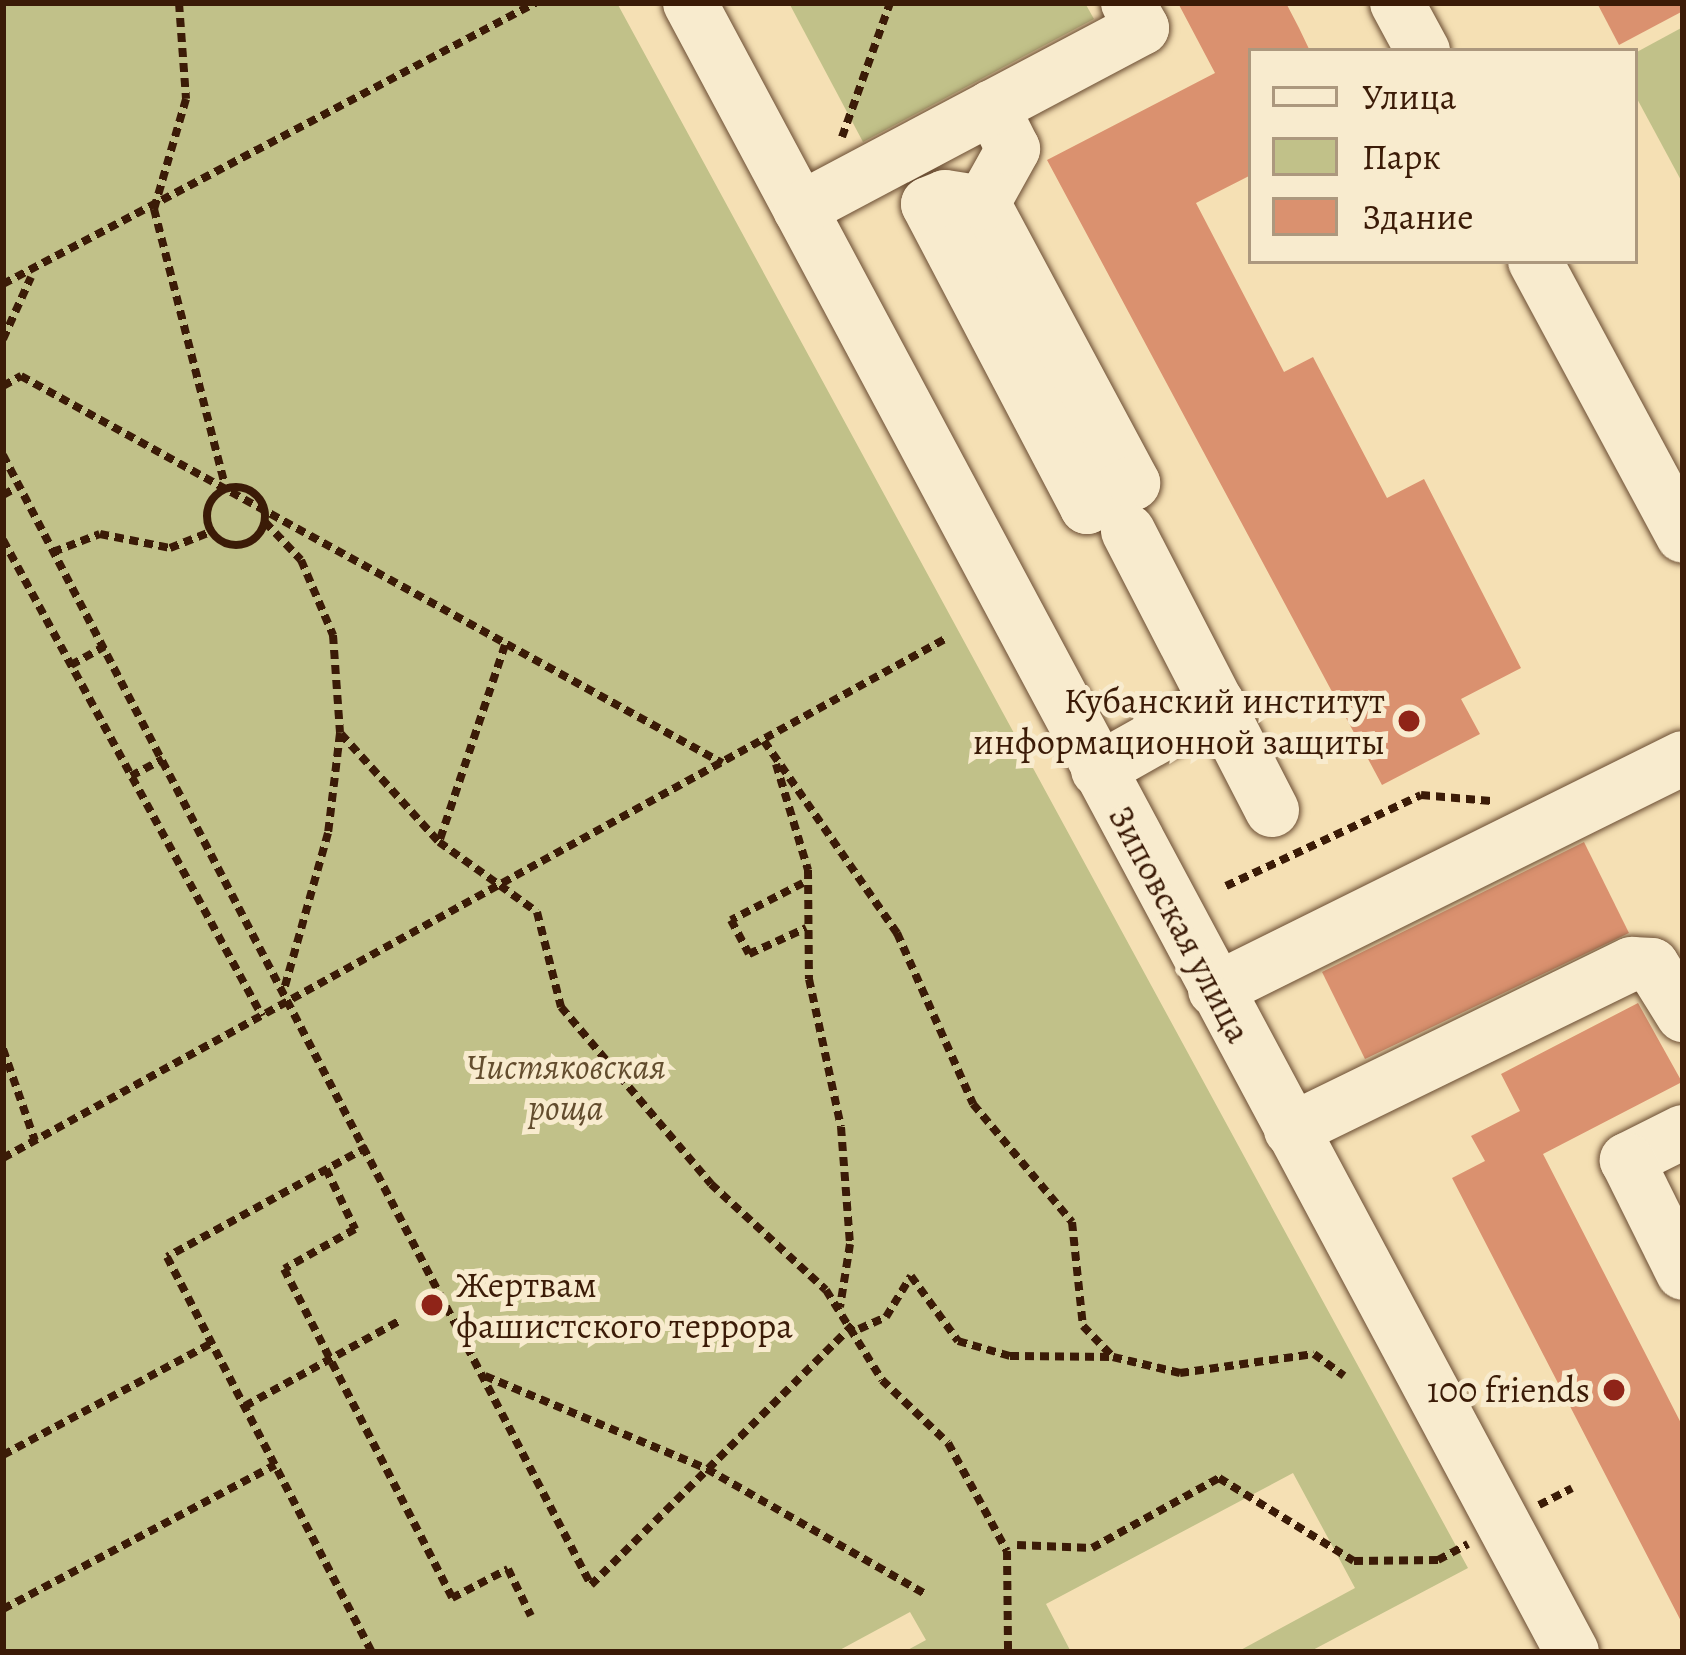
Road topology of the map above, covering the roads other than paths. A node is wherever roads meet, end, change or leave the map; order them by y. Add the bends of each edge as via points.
1 (690, 3) edge
2 (1128, 3) edge
3 (1397, 3) edge
4 (1421, 48) edge
5 (992, 106) junction
6 (983, 203) junction
7 (800, 209) junction
8 (1537, 264) edge
9 (1128, 531) dead end
10 (1683, 536) edge
11 (1217, 703) junction
12 (1683, 758) edge
13 (1098, 770) junction
14 (1272, 810) dead end
15 (1215, 991) junction
16 (1683, 1015) edge
17 (1291, 1130) junction
18 (1683, 1132) edge
19 (1683, 1273) edge
20 (1572, 1652) edge

1 - 7 street, Зиповская улица
2 - 5 street via 1142,28
3 - 4 street
5 - 6 street via 1013,149
5 - 7 street
6 - 6 street via 928,204 1087,507 1133,483
7 - 13 street, Зиповская улица
8 - 10 street
9 - 11 street
11 - 13 street
11 - 14 street
12 - 15 street
13 - 15 street, Зиповская улица
15 - 17 street, Зиповская улица
16 - 17 street via 1652,965 1632,964
17 - 20 street, Зиповская улица
18 - 19 street via 1627,1160

